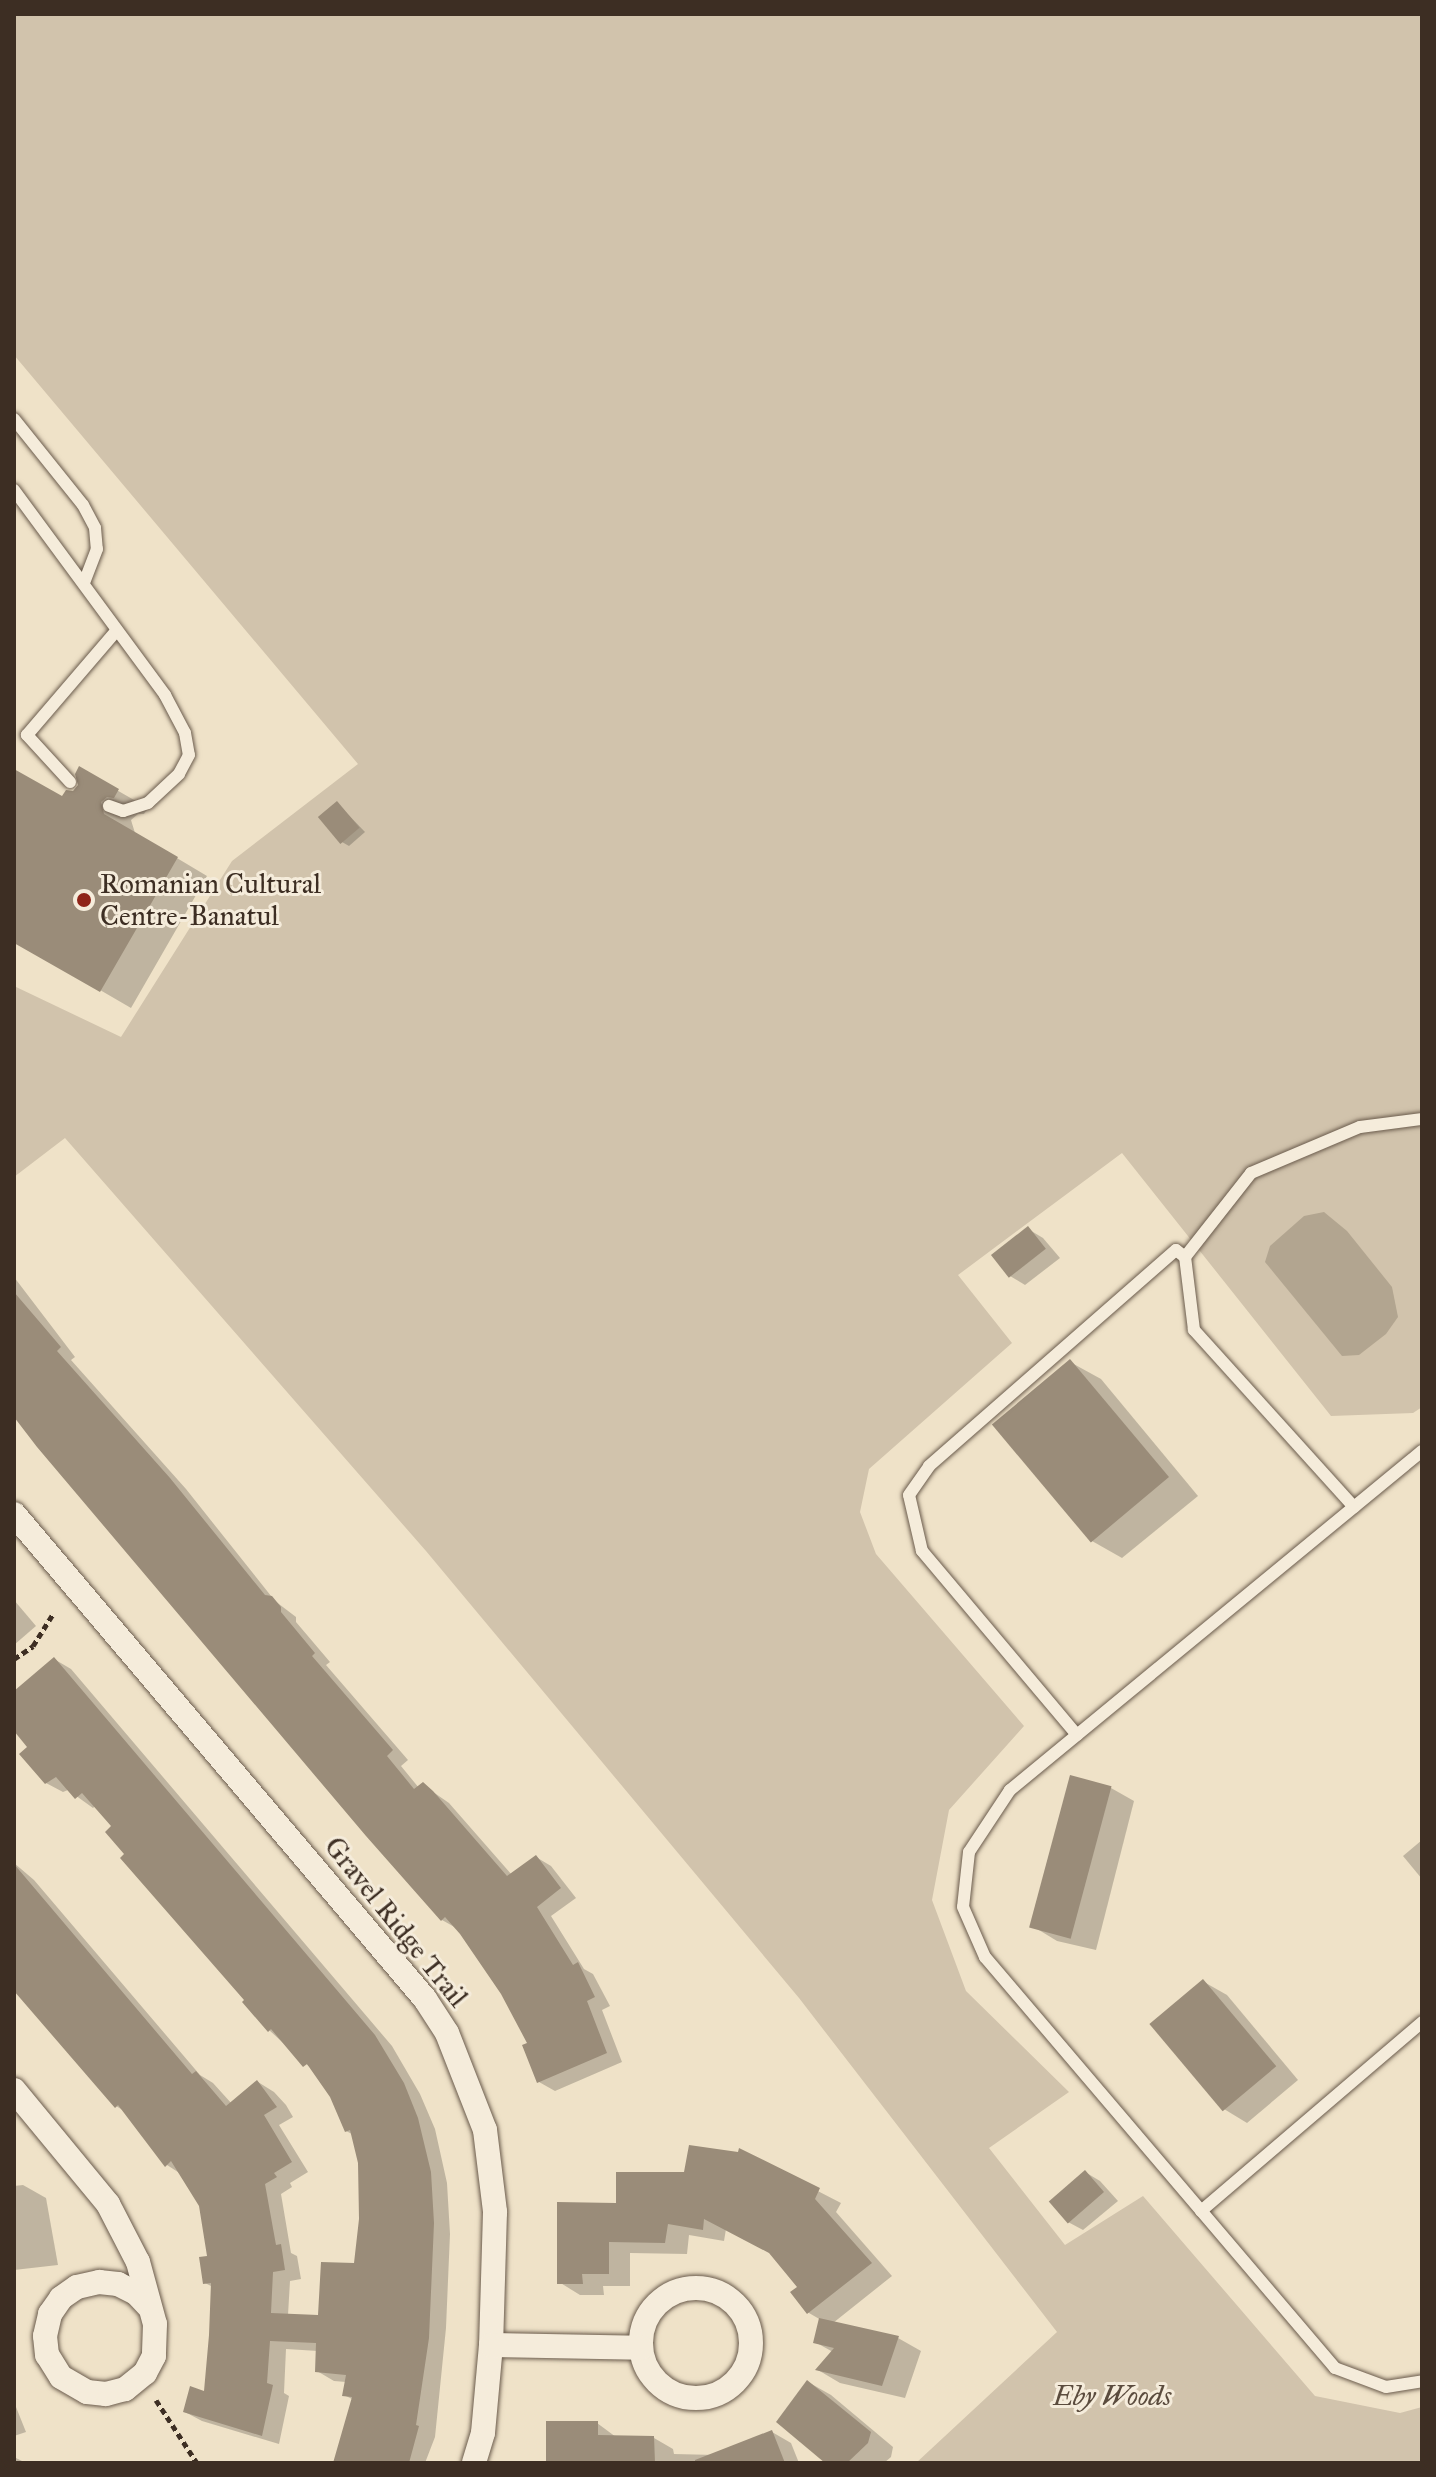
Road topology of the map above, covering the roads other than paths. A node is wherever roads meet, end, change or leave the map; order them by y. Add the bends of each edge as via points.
1 (14, 419) edge
2 (14, 490) edge
3 (84, 583) junction
4 (117, 630) junction
5 (70, 782) dead end
6 (109, 806) dead end
7 (1422, 1119) edge
8 (1185, 1257) junction
9 (1422, 1451) edge
10 (1354, 1507) junction
11 (14, 1514) edge
12 (1077, 1735) junction
13 (1422, 2022) edge
14 (14, 2090) edge
15 (1201, 2211) junction
16 (148, 2306) junction
17 (491, 2345) junction
18 (641, 2348) junction
19 (1422, 2381) edge
20 (474, 2463) edge

1 - 3 lane via 83,505 95,528 97,549
2 - 3 lane
3 - 4 lane
4 - 5 lane via 27,735
4 - 6 lane via 165,695 185,733 189,755 179,774 148,803 123,811
7 - 8 lane via 1360,1127 1251,1173
8 - 10 lane via 1194,1330
8 - 12 lane via 1176,1250 929,1466 909,1495 922,1551
9 - 10 lane
10 - 12 lane
11 - 17 street, Gravel Ridge Trail via 425,1999 447,2033 485,2130 495,2212
12 - 15 lane via 1010,1790 969,1852 963,1907 985,1957
13 - 15 lane
14 - 16 street via 108,2204 138,2262
15 - 19 lane via 1335,2368 1386,2387
16 - 16 street via 157,2344 145,2373 125,2389 106,2394 87,2392 61,2377 47,2355 45,2336 61,2298 99,2282 118,2284
17 - 18 street
17 - 20 street, Gravel Ridge Trail via 483,2433
18 - 18 street via 646,2367 663,2388 698,2399 735,2383 747,2367 751,2331 738,2307 718,2292 678,2291 651,2311 642,2328

